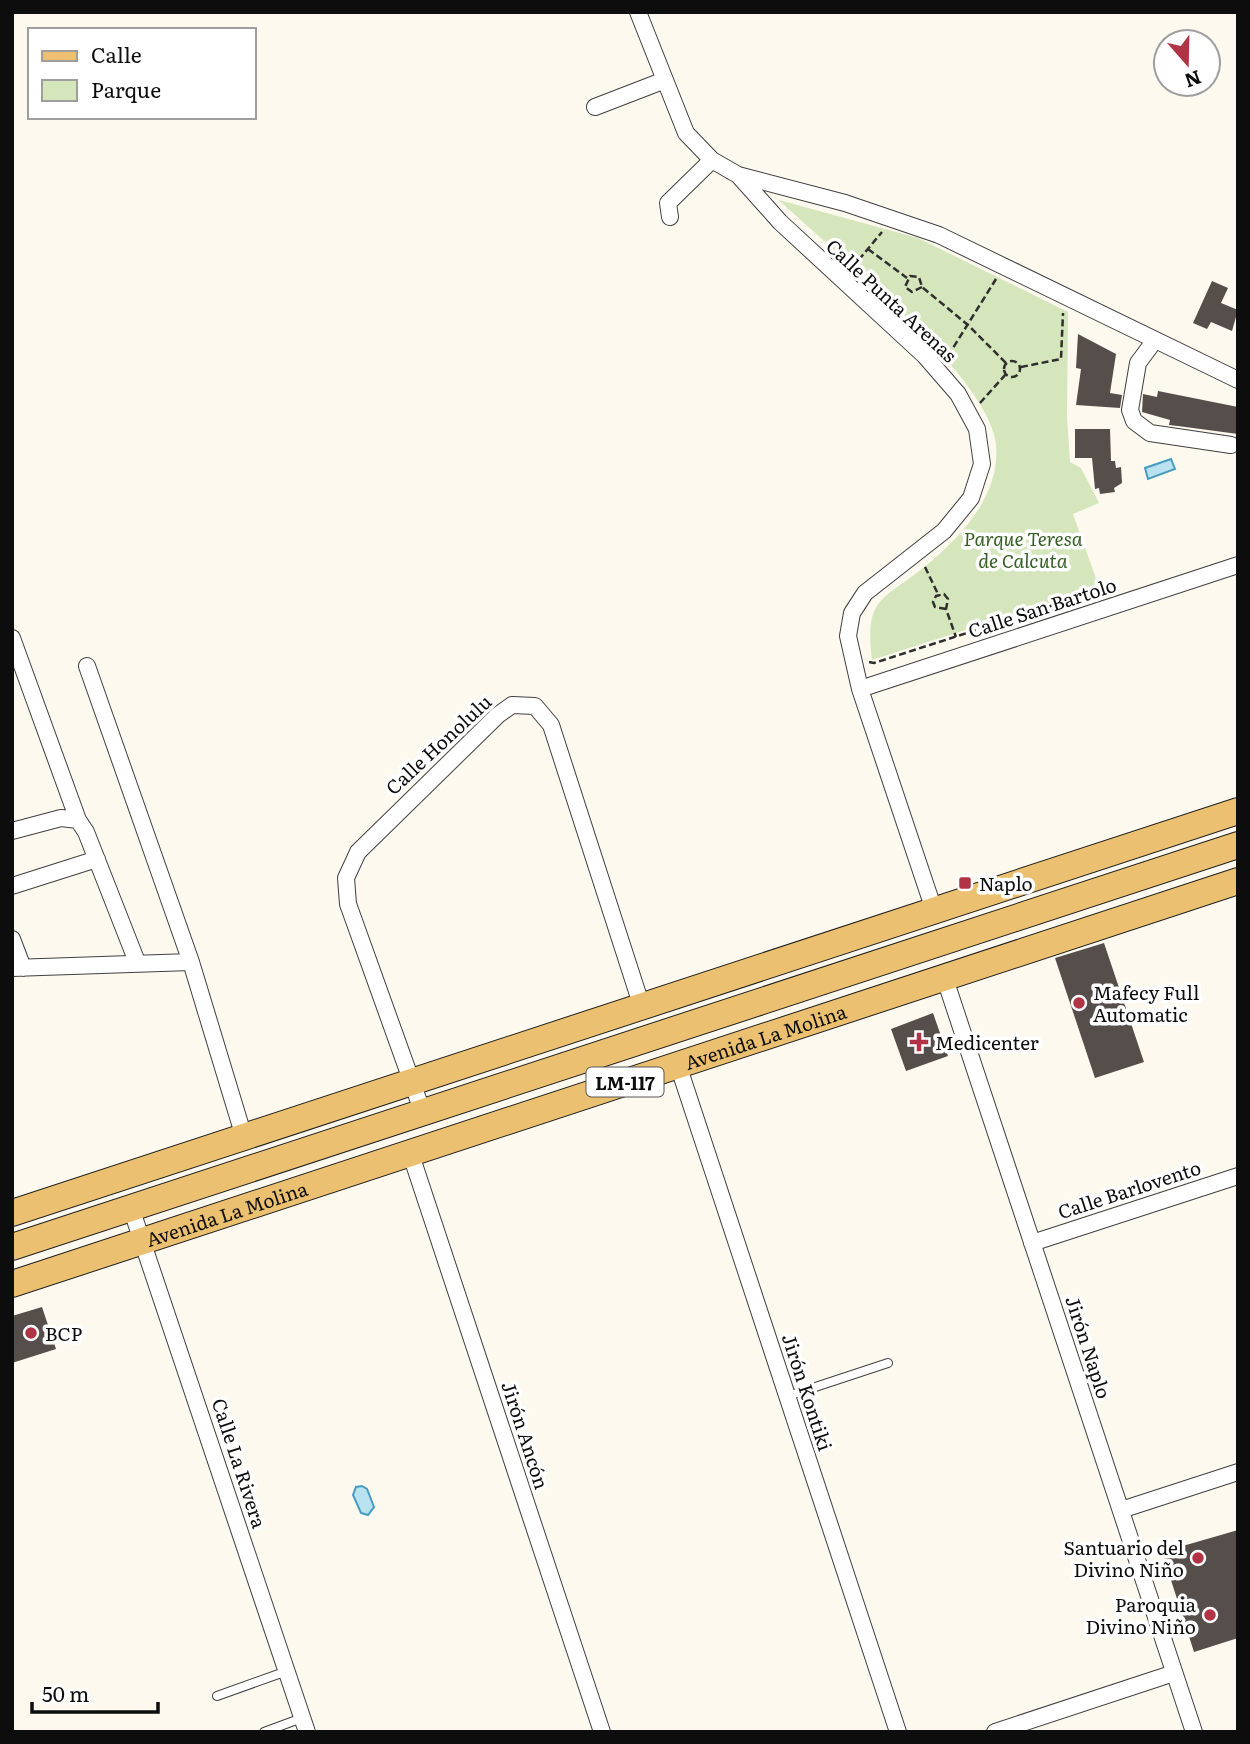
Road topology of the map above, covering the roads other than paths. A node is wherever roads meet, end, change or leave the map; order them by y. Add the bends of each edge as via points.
1 (638, 12) edge
2 (665, 80) junction
3 (595, 107) dead end
4 (712, 160) junction
5 (738, 175) junction
6 (670, 217) dead end
7 (1155, 340) junction
8 (1238, 380) edge
9 (1231, 445) dead end
10 (1238, 565) edge
11 (12, 638) edge
12 (87, 666) dead end
13 (860, 689) junction
14 (1238, 811) edge
15 (78, 820) junction
16 (12, 831) edge
17 (1238, 845) edge
18 (97, 859) junction
19 (1238, 881) edge
20 (12, 886) edge
21 (934, 910) junction
22 (12, 939) edge
23 (137, 962) junction
24 (191, 962) junction
25 (18, 968) edge
26 (944, 976) junction
27 (638, 995) junction
28 (678, 1065) junction
29 (412, 1083) junction
30 (423, 1113) junction
31 (244, 1138) junction
32 (410, 1152) junction
33 (1238, 1176) edge
34 (131, 1208) junction
35 (12, 1213) edge
36 (143, 1242) junction
37 (1032, 1243) junction
38 (12, 1247) edge
39 (12, 1284) edge
40 (888, 1363) dead end
41 (788, 1396) junction
42 (1238, 1472) edge
43 (1121, 1510) junction
44 (287, 1671) junction
45 (1174, 1672) junction
46 (217, 1696) dead end
47 (304, 1725) edge
48 (264, 1732) edge
49 (602, 1732) edge
50 (898, 1732) edge
51 (995, 1732) edge
52 (1194, 1732) edge

1 - 2 street, Calle Punta Arenas
2 - 3 street
2 - 4 street, Calle Punta Arenas via 686,133
4 - 5 street, Calle Punta Arenas
4 - 6 street via 668,204
5 - 7 street, Calle Punta Arenas via 845,203 939,235
5 - 13 street, Calle Punta Arenas via 780,222 941,373 966,406 980,440 979,476 964,508 944,531 865,593 852,613 848,648
7 - 8 street, Calle Punta Arenas
7 - 9 street via 1138,363 1130,410 1134,421 1150,433
10 - 13 street, Calle San Bartolo
11 - 15 street
12 - 24 street
13 - 21 street, Calle Punta Arenas
14 - 21 main road
15 - 16 street via 61,818
15 - 18 street
17 - 30 main road, Avenida La Molina / LM-117
18 - 20 street
18 - 23 street
19 - 26 main road, Avenida La Molina / LM-117
21 - 27 main road
22 - 25 street
23 - 24 street
23 - 25 street
24 - 31 street
26 - 28 main road, Avenida La Molina / LM-117
26 - 37 street, Jirón Naplo
27 - 29 main road
27 - 29 street, Calle Honolulu via 551,724 535,706 519,704 498,715 393,815 348,868 346,896
28 - 32 main road, Avenida La Molina / LM-117
28 - 41 street, Jirón Kontiki
29 - 30 street, Calle Honolulu
29 - 31 main road
30 - 34 main road, Avenida La Molina / LM-117
31 - 35 main road
32 - 36 main road, Avenida La Molina / LM-117
32 - 49 street, Jirón Ancón
33 - 37 street, Calle Barlovento
34 - 36 street, Calle La Rivera
34 - 38 main road, Avenida La Molina / LM-117
36 - 39 main road, Avenida La Molina / LM-117
36 - 44 street, Calle La Rivera
37 - 43 street, Jirón Naplo
40 - 41 lane
41 - 50 street, Jirón Kontiki
42 - 43 street
43 - 45 street, Jirón Naplo
44 - 46 lane
44 - 47 street, Calle La Rivera
45 - 51 street
45 - 52 street, Jirón Naplo
47 - 48 lane

